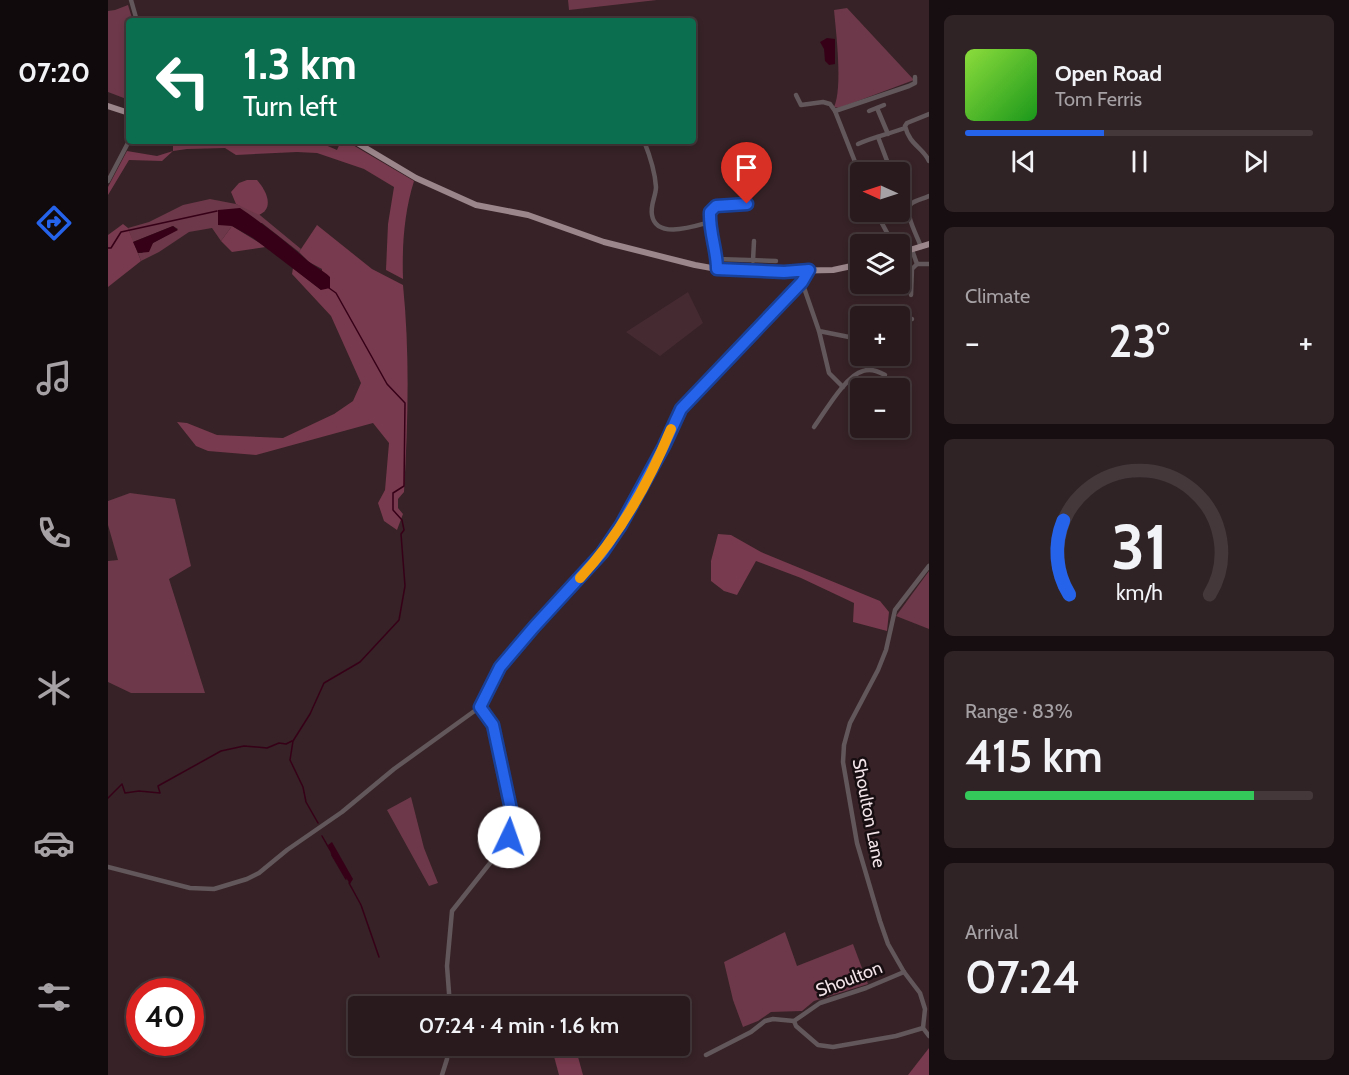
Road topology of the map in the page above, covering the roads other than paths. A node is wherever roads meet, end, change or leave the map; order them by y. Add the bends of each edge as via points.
1 (131, 0) edge
2 (136, 18) edge
3 (915, 77) dead end
4 (796, 95) dead end
5 (884, 105) dead end
6 (108, 106) edge
7 (877, 108) junction
8 (835, 111) junction
9 (869, 111) dead end
10 (929, 111) edge
11 (126, 112) edge
12 (905, 128) junction
13 (888, 134) junction
14 (878, 137) junction
15 (127, 144) edge
16 (359, 144) edge
17 (645, 144) edge
18 (858, 144) dead end
19 (929, 161) edge
20 (855, 162) edge
21 (887, 162) edge
22 (108, 181) edge
23 (929, 196) edge
24 (747, 204) dead end
25 (710, 222) junction
26 (754, 241) dead end
27 (929, 244) edge
28 (921, 247) junction
29 (912, 250) joint
30 (717, 259) junction
31 (753, 261) junction
32 (776, 261) dead end
33 (917, 264) junction
34 (929, 264) edge
35 (850, 266) edge
36 (717, 269) junction
37 (809, 270) junction
38 (802, 282) junction
39 (911, 295) dead end
40 (819, 331) junction
41 (850, 337) edge
42 (882, 376) dead end
43 (843, 387) junction
44 (815, 426) dead end
45 (929, 566) edge
46 (480, 707) junction
47 (108, 867) edge
48 (904, 972) junction
49 (449, 996) edge
50 (794, 1021) junction
51 (923, 1028) junction
52 (929, 1036) edge
53 (706, 1055) dead end
54 (447, 1056) edge
55 (442, 1075) edge

1 - 2 street
3 - 8 street via 915,83 909,86
4 - 8 street via 801,105 827,102
5 - 7 street
6 - 11 main road
7 - 9 street
7 - 13 street
8 - 20 street
10 - 12 street
12 - 13 street
12 - 19 street
13 - 14 street
14 - 18 street
14 - 21 street
15 - 22 street
16 - 36 main road via 416,178 476,205 528,215 604,242
17 - 25 street via 655,180 652,218 673,231
23 - 28 street via 911,203 908,210
24 - 25 street via 716,206 710,212
25 - 30 street
26 - 31 street
27 - 28 main road
28 - 29 main road
29 - 33 street
30 - 31 street
30 - 36 street
31 - 32 street
33 - 34 street
33 - 39 street via 912,269
35 - 37 main road
36 - 37 main road
37 - 38 street
38 - 40 street
38 - 46 street via 681,409 621,525 602,553 500,667
40 - 41 street
40 - 43 street via 830,373
42 - 43 street via 873,370 861,371
43 - 44 street
45 - 48 street, Shoulton Lane via 895,610 889,642 850,723 844,745 843,762 857,843 888,944
46 - 47 street via 247,879 214,889 190,888
46 - 49 street via 493,725 512,814 511,829 506,843 452,911 447,966
48 - 50 street, Shoulton via 820,1002
48 - 51 street, Shoulton Lane via 920,993 925,1009
50 - 51 street via 821,1046 833,1047
50 - 53 street via 773,1019
51 - 52 street
54 - 55 street

